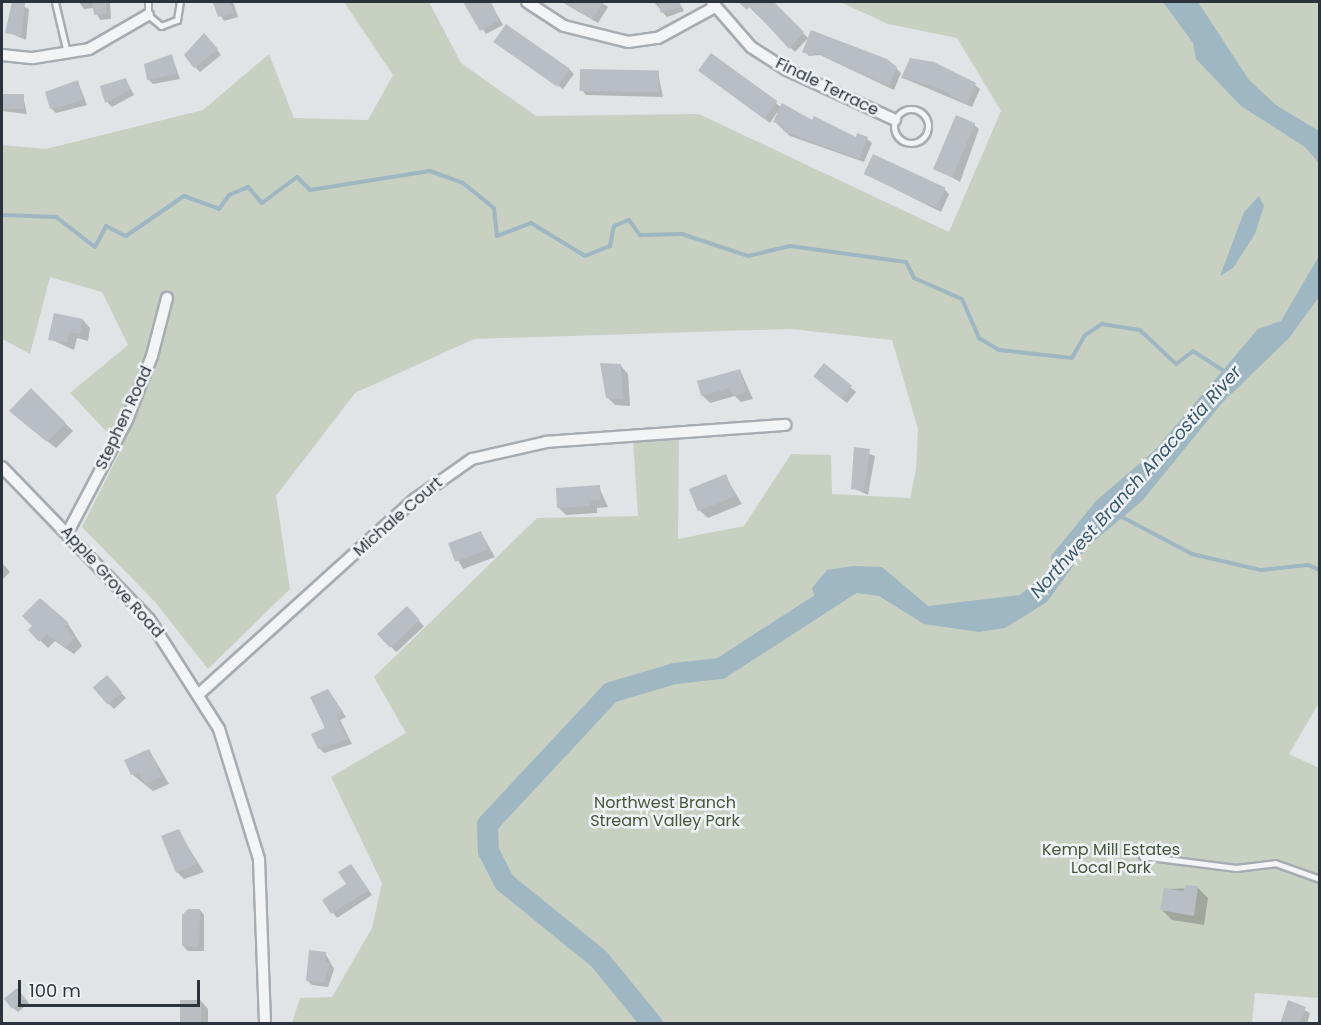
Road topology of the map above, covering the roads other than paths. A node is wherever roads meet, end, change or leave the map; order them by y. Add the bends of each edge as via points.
1 (55, 2) edge
2 (148, 2) edge
3 (180, 2) edge
4 (527, 2) edge
5 (712, 5) edge
6 (148, 15) junction
7 (67, 54) junction
8 (2, 55) edge
9 (895, 120) junction
10 (167, 298) dead end
11 (785, 425) dead end
12 (2, 467) edge
13 (68, 532) junction
14 (199, 694) junction
15 (1142, 855) dead end
16 (1320, 879) edge
17 (265, 1023) edge

1 - 7 lane
2 - 6 lane
3 - 6 lane via 180,15 172,24 160,26
4 - 5 street via 564,26 628,42 657,38
5 - 9 street, Finale Terrace via 751,47 787,70
6 - 7 street via 89,49
7 - 8 street
9 - 9 lane via 897,137 907,143 927,134 929,121 922,113 907,109
10 - 13 street, Stephen Road via 152,356 127,420
11 - 14 street, Michale Court via 546,442 472,459 415,499
12 - 13 street, Apple Grove Road
13 - 14 street, Apple Grove Road via 149,619
14 - 17 street, Apple Grove Road via 234,765 259,859
15 - 16 lane via 1236,868 1275,864

